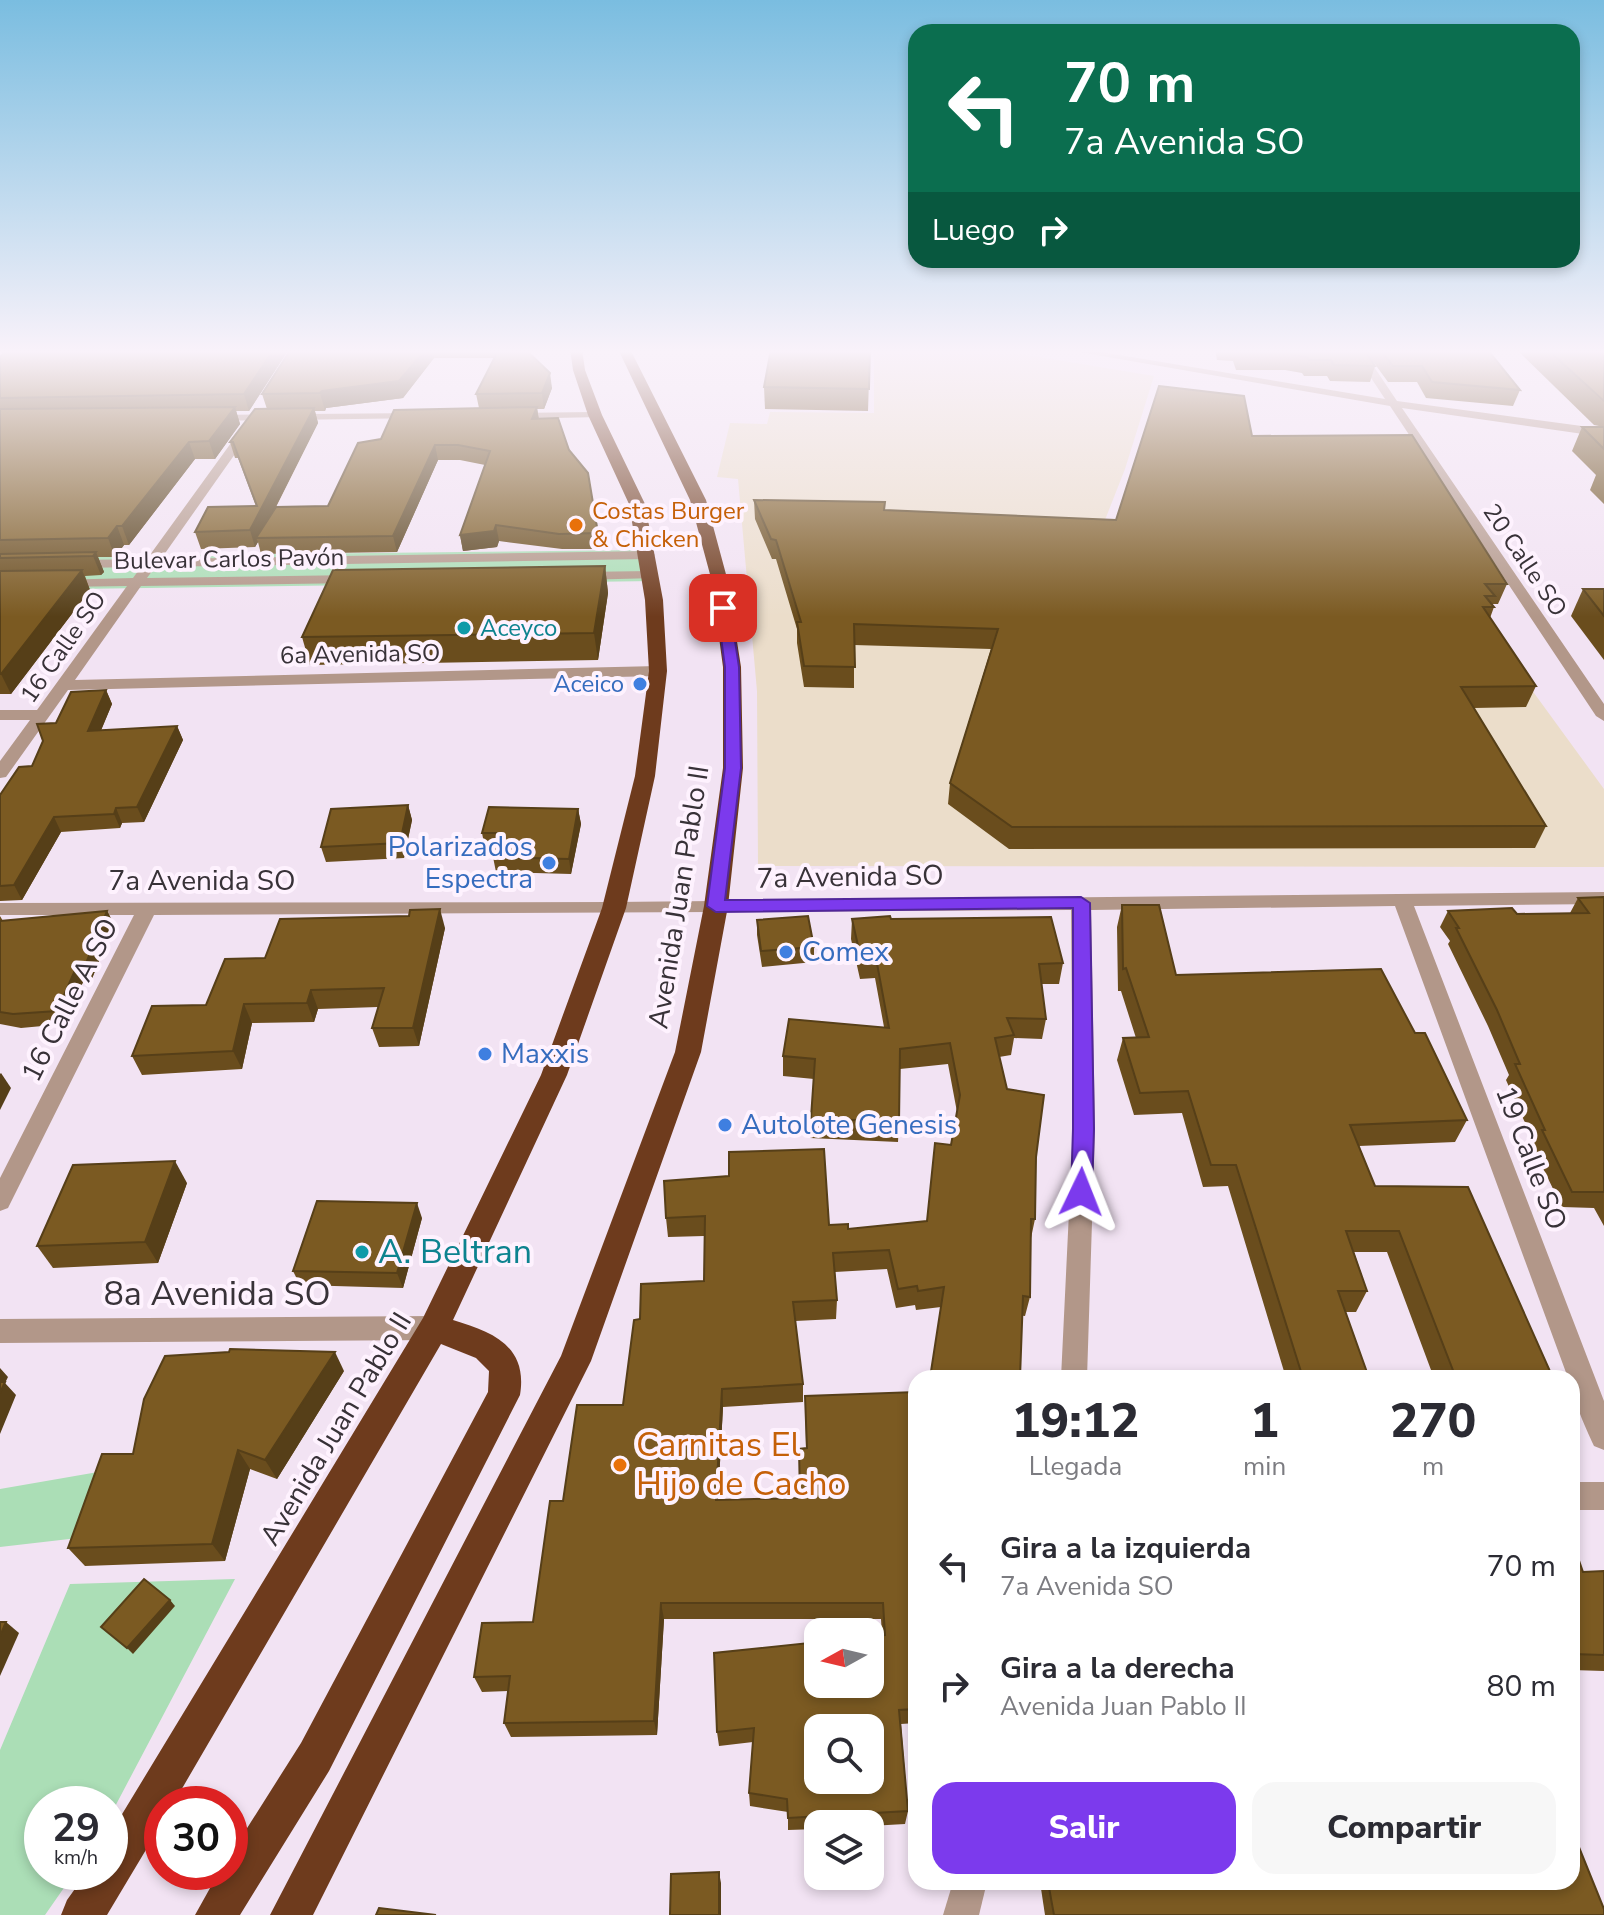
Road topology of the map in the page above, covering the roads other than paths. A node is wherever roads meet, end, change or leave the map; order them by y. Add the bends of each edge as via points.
1 (240, 438) edge
2 (606, 438) edge
3 (668, 438) edge
4 (1415, 438) edge
5 (150, 563) junction
6 (60, 565) edge
7 (649, 565) junction
8 (557, 577) edge
9 (370, 579) edge
10 (136, 582) junction
11 (45, 583) edge
12 (658, 671) junction
13 (63, 685) junction
14 (0, 715) edge
15 (42, 715) junction
16 (1604, 716) edge
17 (0, 773) edge
18 (1604, 898) edge
19 (1402, 900) junction
20 (1081, 903) junction
21 (716, 906) junction
22 (614, 908) junction
23 (0, 909) edge
24 (147, 909) junction
25 (0, 1201) edge
26 (434, 1328) junction
27 (0, 1331) edge
28 (1074, 1370) edge
29 (1579, 1370) edge
30 (1580, 1373) edge
31 (1604, 1437) edge
32 (1580, 1496) edge
33 (1604, 1496) edge
34 (968, 1890) edge
35 (82, 1915) edge
36 (216, 1915) edge
37 (291, 1915) edge
38 (961, 1915) edge

1 - 5 street, 16 Calle SO
2 - 7 highway, Avenida Juan Pablo II via 637,504
3 - 21 highway, Avenida Juan Pablo II via 698,500 719,578 732,667 733,768
4 - 16 street, 20 Calle SO
5 - 6 street, Bulevar Carlos Pavón
5 - 7 street, Bulevar Carlos Pavón
5 - 10 street, 16 Calle SO
7 - 8 street
7 - 12 highway, Avenida Juan Pablo II
9 - 10 street, Bulevar Carlos Pavón
10 - 11 street, Bulevar Carlos Pavón
10 - 13 street, 16 Calle SO
12 - 13 street, 6a Avenida SO
12 - 22 highway, Avenida Juan Pablo II via 645,776
13 - 15 street, 16 Calle SO
14 - 15 street
15 - 17 street, 16 Calle SO
18 - 19 street, 7a Avenida SO
19 - 20 street, 7a Avenida SO
19 - 29 street, 19 Calle SO
20 - 21 street, 7a Avenida SO
20 - 28 street via 1084,1129
21 - 22 street, 7a Avenida SO
21 - 37 highway, Avenida Juan Pablo II via 688,1052 575,1361
22 - 24 street, 7a Avenida SO
22 - 26 highway, Avenida Juan Pablo II via 554,1075
23 - 24 street, 7a Avenida SO
24 - 25 street, 16 Calle A SO
26 - 27 street, 8a Avenida SO
26 - 35 highway, Avenida Juan Pablo II
26 - 36 highway via 481,1343 504,1363 509,1378 504,1395 315,1757
30 - 31 street, 19 Calle SO
32 - 33 street
34 - 38 street

